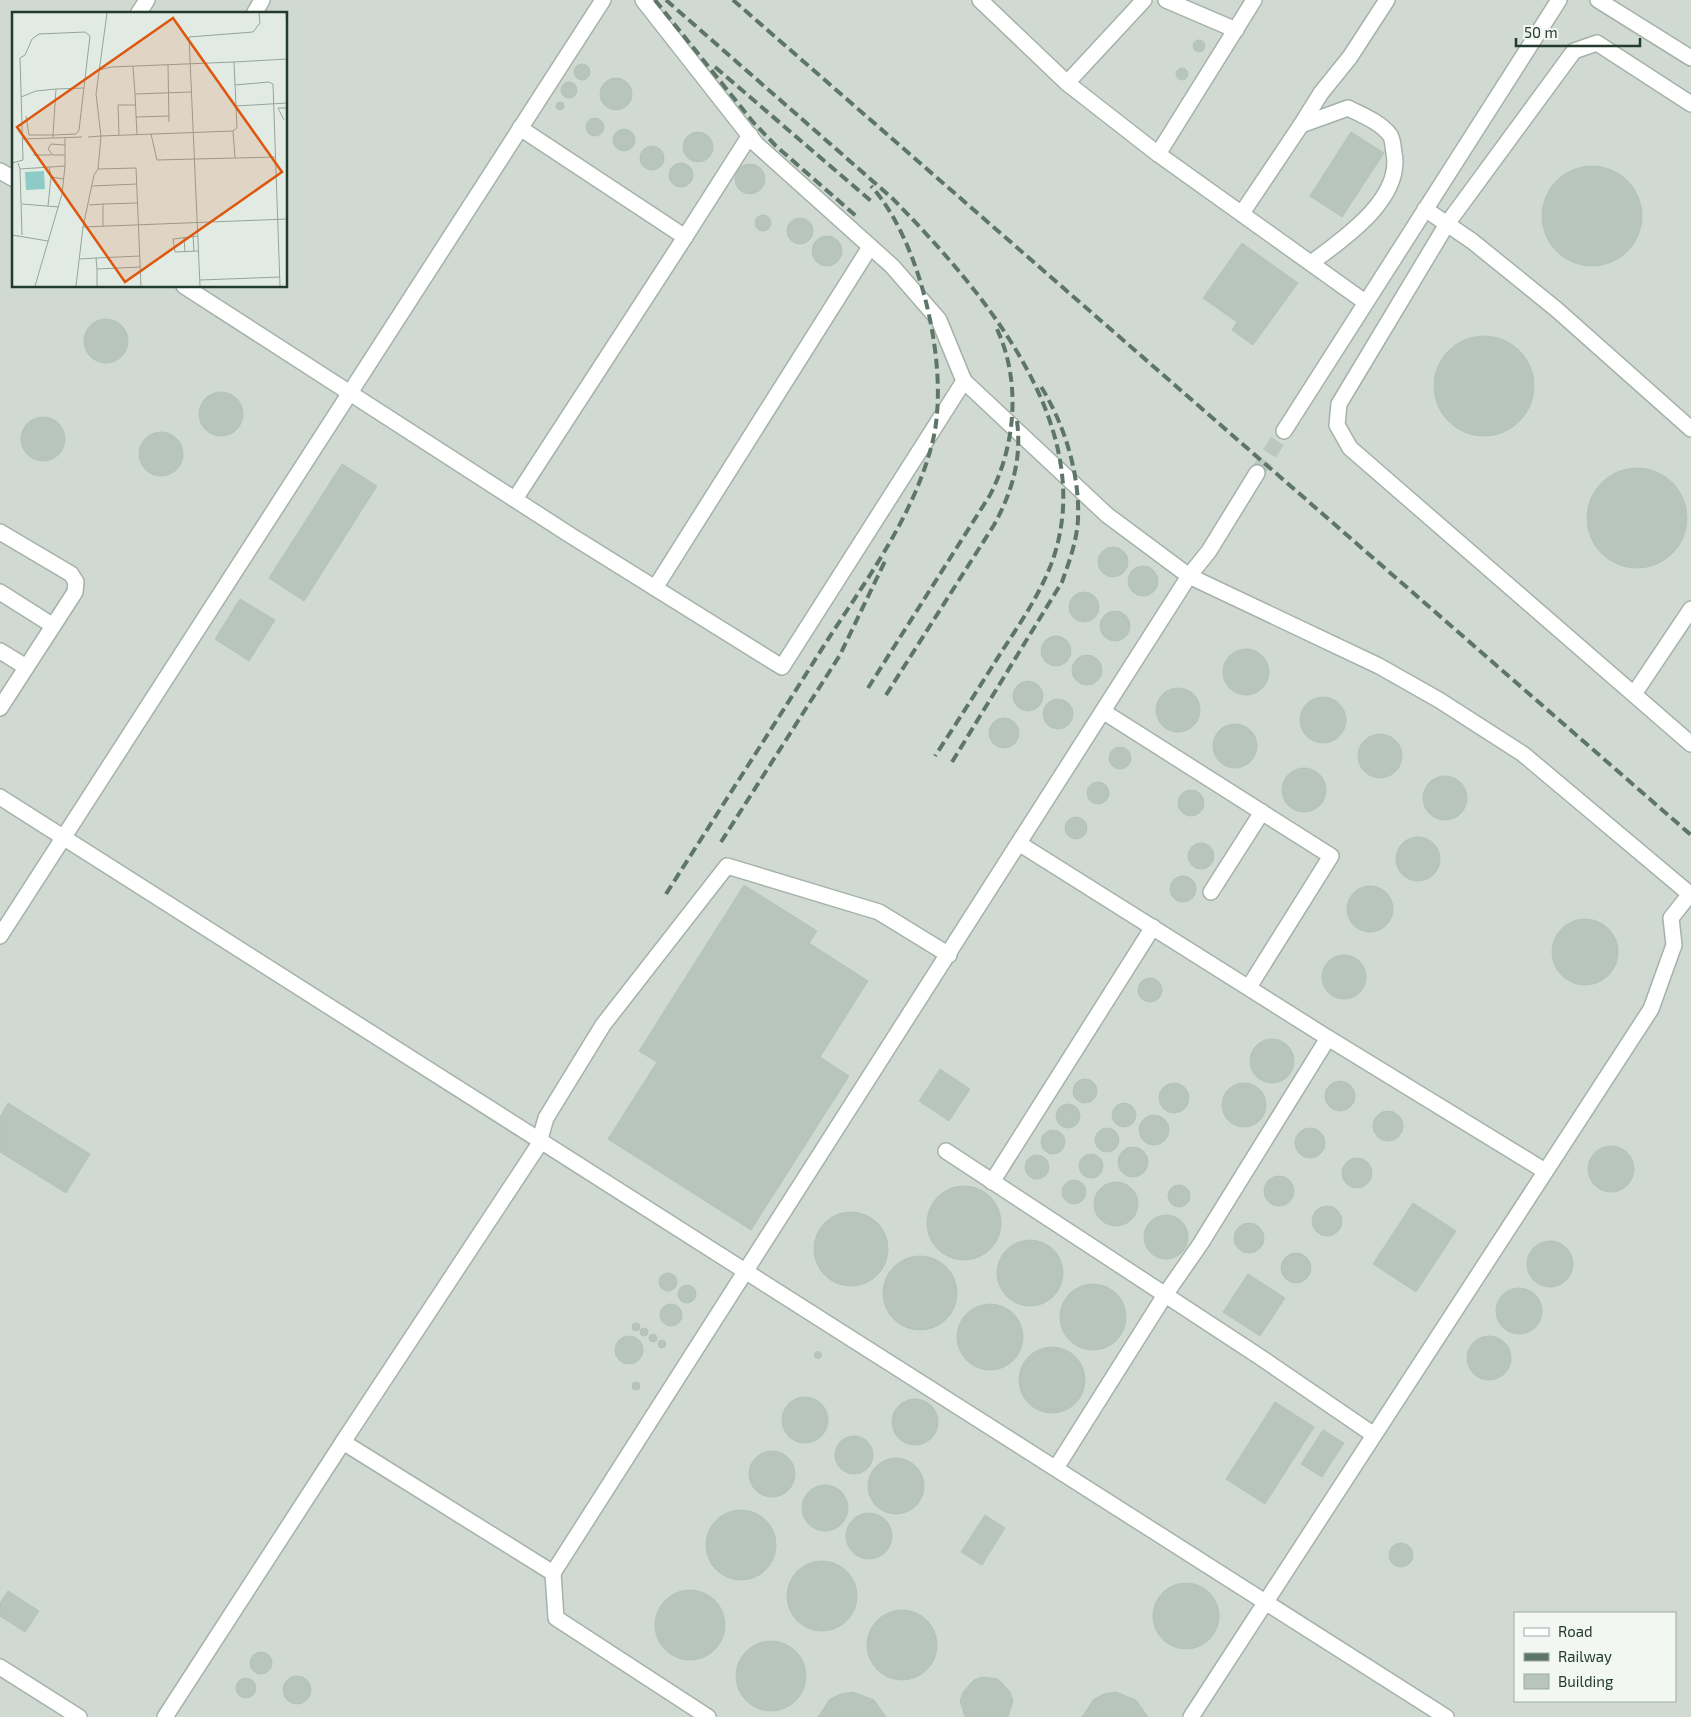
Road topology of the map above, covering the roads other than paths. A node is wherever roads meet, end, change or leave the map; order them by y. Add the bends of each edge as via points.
1 (147, 0) edge
2 (262, 0) edge
3 (603, 0) edge
4 (642, 0) edge
5 (980, 0) edge
6 (1144, 0) edge
7 (1166, 0) edge
8 (1254, 0) edge
9 (1386, 0) edge
10 (1560, 0) edge
11 (1598, 0) edge
12 (139, 12) edge
13 (255, 12) edge
14 (1236, 30) junction
15 (1691, 58) edge
16 (1068, 83) junction
17 (1691, 104) edge
18 (1301, 125) junction
19 (520, 128) junction
20 (750, 135) junction
21 (1158, 154) junction
22 (0, 170) edge
23 (12, 178) edge
24 (1425, 209) junction
25 (1242, 213) junction
26 (1447, 224) junction
27 (685, 237) junction
28 (870, 247) junction
29 (1311, 262) junction
30 (187, 288) edge
31 (1365, 302) junction
32 (964, 381) junction
33 (350, 392) junction
34 (1691, 429) edge
35 (1284, 431) tunnel mouth
36 (1257, 473) tunnel mouth
37 (514, 499) junction
38 (0, 532) edge
39 (1189, 576) junction
40 (655, 588) junction
41 (0, 592) edge
42 (1691, 609) edge
43 (52, 625) junction
44 (0, 651) edge
45 (26, 667) junction
46 (1634, 694) junction
47 (0, 708) edge
48 (1104, 712) junction
49 (1691, 744) edge
50 (0, 797) edge
51 (1262, 812) junction
52 (63, 838) junction
53 (1020, 844) junction
54 (1212, 892) dead end
55 (1690, 895) edge
56 (1153, 927) junction
57 (0, 936) edge
58 (949, 955) junction
59 (1250, 987) junction
60 (1328, 1038) junction
61 (539, 1142) junction
62 (946, 1151) dead end
63 (1545, 1171) junction
64 (992, 1182) junction
65 (745, 1272) junction
66 (1164, 1295) junction
67 (1374, 1435) junction
68 (342, 1442) junction
69 (1056, 1468) junction
70 (553, 1573) junction
71 (1265, 1602) junction
72 (0, 1667) edge
73 (79, 1717) edge
74 (166, 1717) edge
75 (708, 1717) edge
76 (1191, 1717) edge
77 (1446, 1717) edge

1 - 12 lane
2 - 13 lane
3 - 19 lane
4 - 20 lane
5 - 16 lane
6 - 16 lane
7 - 14 lane
8 - 14 lane
9 - 18 lane
10 - 24 lane
11 - 15 lane
14 - 21 lane
16 - 21 lane
17 - 26 lane via 1597,43 1574,51
18 - 25 lane
18 - 29 lane via 1348,108 1370,119 1390,136 1397,167 1380,203 1352,232
19 - 27 lane
19 - 33 lane
20 - 27 lane
20 - 28 lane
21 - 25 lane
22 - 23 lane
24 - 26 lane
24 - 31 lane
25 - 29 lane
26 - 34 lane via 1556,309
26 - 46 lane via 1339,404 1337,425 1350,448
27 - 37 lane
28 - 32 lane via 892,266 939,320
28 - 40 lane
29 - 31 lane
30 - 33 lane
31 - 35 lane
32 - 39 lane via 1106,515
32 - 40 lane via 782,668
33 - 37 lane
33 - 52 lane
36 - 39 lane via 1209,551
37 - 40 lane
38 - 43 lane via 71,574 76,582 75,592
39 - 48 lane
39 - 55 lane via 1379,666 1439,700 1523,754
41 - 43 lane
42 - 46 lane
43 - 45 lane
44 - 45 lane
45 - 47 lane
46 - 49 lane
48 - 51 lane
48 - 53 lane
50 - 52 lane
51 - 54 lane
51 - 59 lane via 1331,856
52 - 57 lane
52 - 61 lane
53 - 56 lane
53 - 58 lane
55 - 63 lane via 1671,918 1674,945 1650,1009
56 - 59 lane
56 - 64 lane
58 - 61 lane via 879,912 727,866 603,1024 546,1118
58 - 65 lane
59 - 60 lane
60 - 63 lane
60 - 66 lane via 1201,1243
61 - 65 lane
61 - 68 lane
62 - 64 lane
63 - 67 lane
64 - 66 lane
65 - 69 lane
65 - 70 lane
66 - 67 lane
66 - 69 lane
67 - 71 lane
68 - 70 lane
68 - 74 lane
69 - 71 lane
70 - 75 lane via 556,1618
71 - 76 lane
71 - 77 lane
72 - 73 lane

